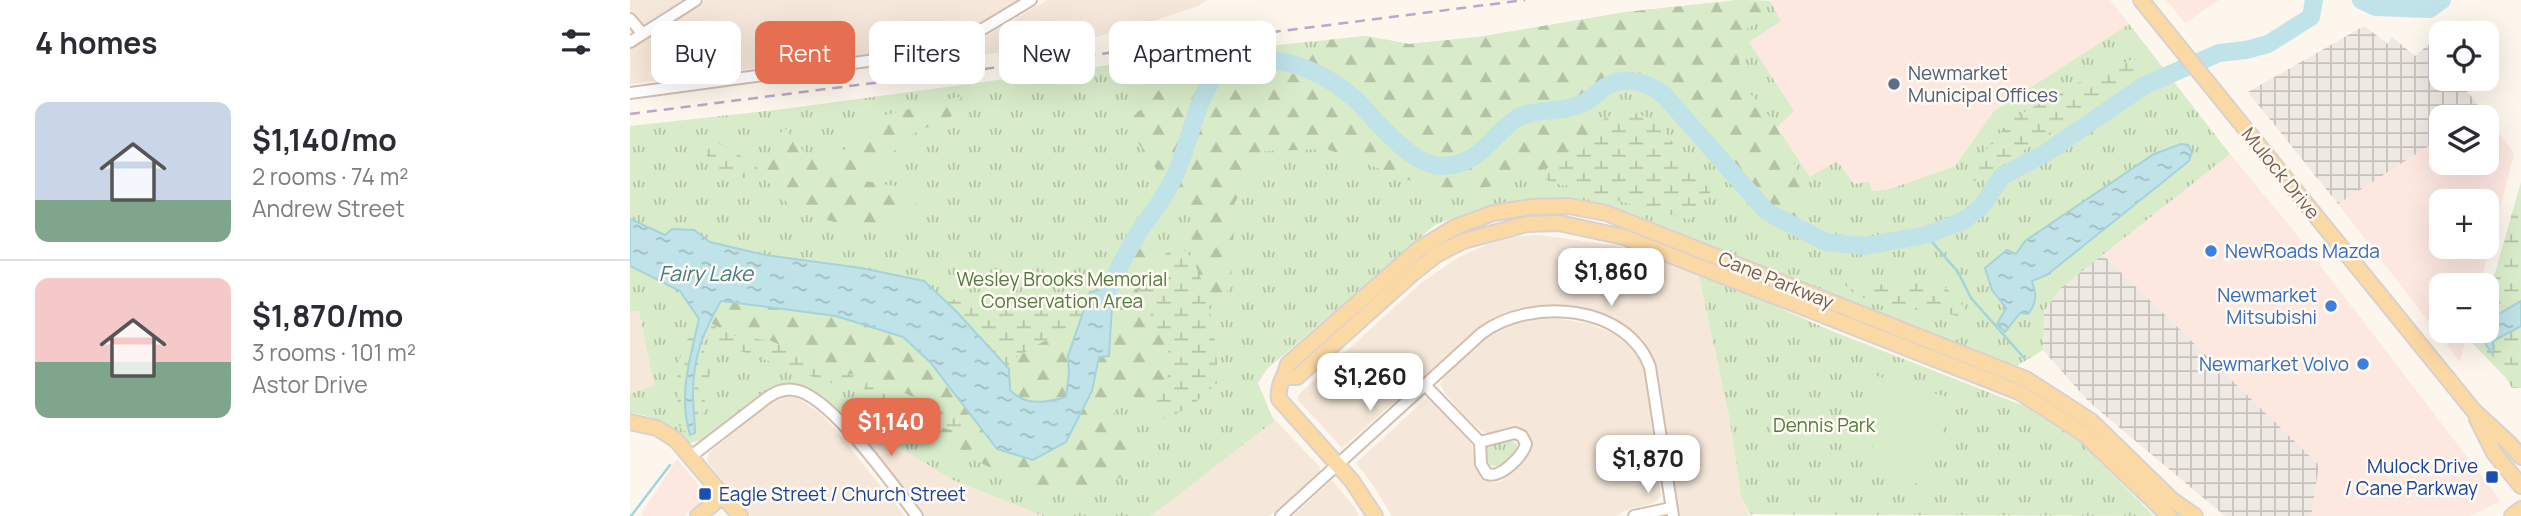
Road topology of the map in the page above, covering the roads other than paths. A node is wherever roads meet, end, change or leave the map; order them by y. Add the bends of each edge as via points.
1 (696, 0) edge
2 (1031, 0) edge
3 (2141, 0) edge
4 (630, 19) edge
5 (643, 34) junction
6 (630, 42) edge
7 (630, 93) edge
8 (1285, 377) junction
9 (1425, 385) junction
10 (2474, 411) junction
11 (630, 422) edge
12 (1480, 442) junction
13 (691, 457) junction
14 (2521, 457) edge
15 (1337, 466) junction
16 (2521, 486) edge
17 (723, 496) junction
18 (2521, 509) edge
19 (1672, 512) edge
20 (698, 516) edge
21 (740, 516) edge
22 (917, 516) edge
23 (1281, 516) edge
24 (1375, 516) edge
25 (1634, 516) edge
26 (2169, 516) edge
27 (2195, 516) edge
28 (2512, 516) edge

1 - 5 street
2 - 7 street via 935,52
3 - 10 main road, Mulock Drive
4 - 5 street
5 - 6 street
8 - 15 main road via 1279,399
8 - 26 main road, Cane Parkway via 1297,377 1436,255 1464,241 1514,227 1559,223 1624,237 2019,392 2084,434
8 - 27 main road, Cane Parkway via 1288,364 1419,249 1455,227 1493,213 1569,206 1606,213 2026,379 2091,421 2171,499
9 - 12 street
9 - 15 street
9 - 19 street via 1490,327 1527,312 1568,312 1614,326 1636,341 1650,367
10 - 14 main road, Mulock Drive
10 - 16 main road, Mulock Drive via 2494,453
11 - 13 main road via 657,428
12 - 12 street via 1515,433 1526,444 1521,454 1493,476 1482,468
13 - 17 main road
13 - 22 street via 768,397 794,390 808,395 840,422
15 - 23 street
15 - 24 main road
17 - 20 main road
17 - 21 main road
18 - 28 main road
19 - 25 street

